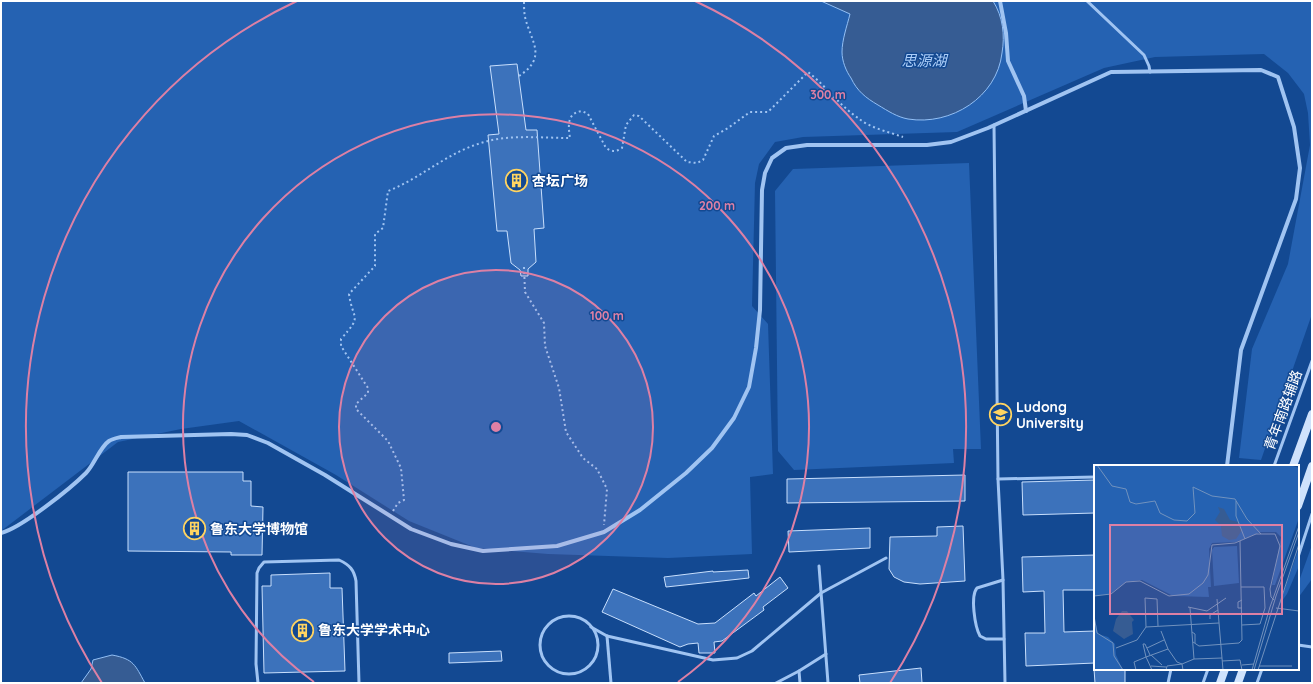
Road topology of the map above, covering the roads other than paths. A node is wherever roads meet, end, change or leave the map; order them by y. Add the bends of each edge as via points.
1 (1000, 1) edge
2 (1087, 1) edge
3 (1150, 72) junction
4 (1026, 110) junction
5 (994, 125) junction
6 (1312, 361) edge
7 (1312, 414) edge
8 (1227, 465) edge
9 (1274, 465) edge
10 (1293, 465) edge
11 (1312, 466) edge
12 (1094, 477) edge
13 (998, 479) junction
14 (1299, 503) edge
15 (1312, 514) edge
16 (1, 533) edge
17 (1299, 554) edge
18 (886, 558) dead end
19 (819, 566) dead end
20 (1004, 580) junction
21 (821, 593) junction
22 (592, 627) junction
23 (607, 636) junction
24 (1004, 640) junction
25 (1299, 645) edge
26 (1312, 647) edge
27 (826, 654) junction
28 (1171, 670) edge
29 (1208, 670) edge
30 (1225, 670) edge
31 (1243, 670) edge
32 (1262, 670) edge
33 (799, 671) junction
34 (258, 683) edge
35 (359, 683) edge
36 (611, 683) edge
37 (776, 683) edge
38 (800, 683) edge
39 (828, 683) edge
40 (1005, 683) edge
41 (1168, 683) edge
42 (1203, 683) edge
43 (1220, 683) edge
44 (1238, 683) edge
45 (1257, 683) edge

1 - 4 street via 1008,61 1024,96
2 - 3 lane via 1144,55
3 - 4 street via 1112,72
3 - 8 street via 1261,70 1278,77 1294,127 1300,168 1296,199 1241,350
4 - 5 street
5 - 13 lane
5 - 16 street via 951,142 927,145 807,145 786,148 772,158 765,173 762,190 760,310 749,387 734,418 712,448 640,510 604,532 557,546 483,551 451,544 411,529 268,442 247,435 231,434 121,437 109,441 87,472 24,521
6 - 9 lane, 青年南路辅路
7 - 10 main road
11 - 14 main road
12 - 13 lane
13 - 20 lane
15 - 17 lane
18 - 21 lane
19 - 21 lane
20 - 24 lane
20 - 24 lane via 977,588 973,595 980,636
21 - 23 lane via 752,651 737,658 713,660
21 - 27 lane
22 - 22 lane via 574,617 567,616 554,621 544,630 540,644 546,663 564,673 571,674 584,669 594,660 597,653 597,640
22 - 23 lane
23 - 36 lane
24 - 40 lane
25 - 26 lane
27 - 33 lane
27 - 39 lane
28 - 41 lane
29 - 42 lane
30 - 43 main road
31 - 44 main road
32 - 45 lane
33 - 37 lane
33 - 38 lane
34 - 35 lane via 256,664 259,568 264,562 339,560 348,564 354,572 356,581

